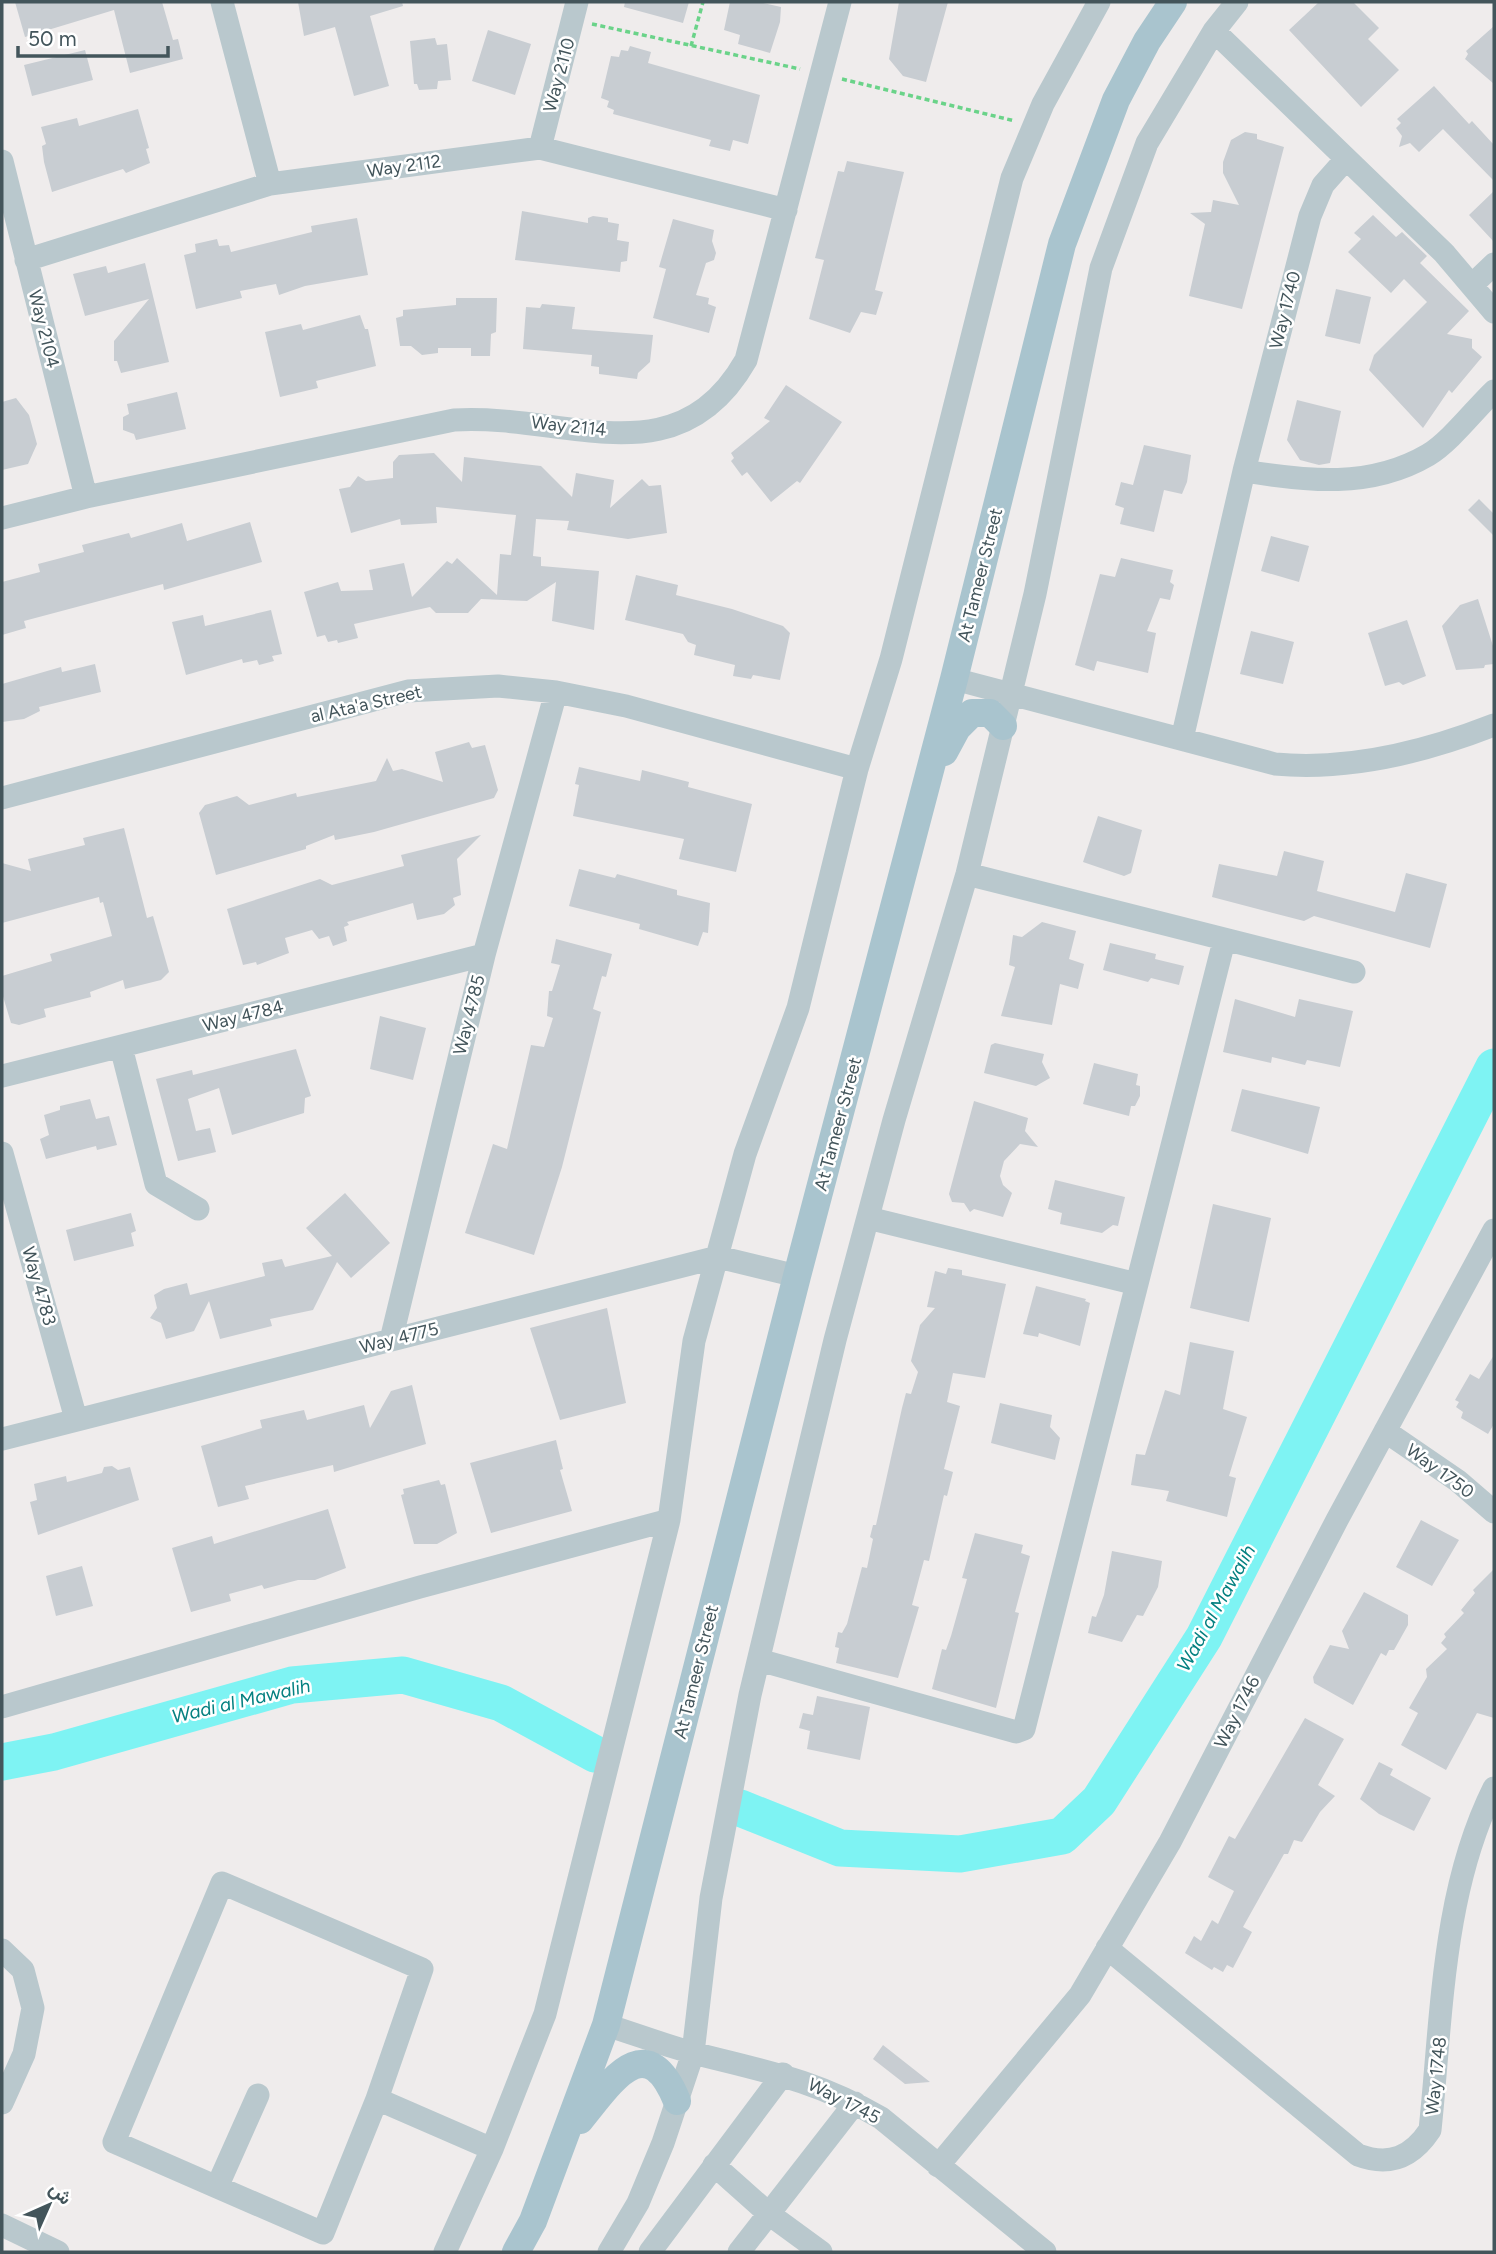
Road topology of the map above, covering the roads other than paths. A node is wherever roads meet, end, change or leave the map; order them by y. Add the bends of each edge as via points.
1 (222, 2) edge
2 (840, 2) edge
3 (1100, 2) edge
4 (1173, 2) edge
5 (1237, 2) edge
6 (575, 11) edge
7 (1214, 31) junction
8 (540, 148) junction
9 (1346, 159) junction
10 (2, 161) edge
11 (270, 184) junction
12 (786, 211) junction
13 (26, 260) junction
14 (1494, 264) edge
15 (1472, 285) junction
16 (1494, 312) edge
17 (1494, 391) edge
18 (1244, 471) junction
19 (86, 497) junction
20 (2, 518) edge
21 (954, 680) junction
22 (556, 692) junction
23 (1011, 694) junction
24 (1494, 725) edge
25 (1003, 726) junction
26 (1182, 739) junction
27 (857, 769) junction
28 (930, 771) junction
29 (2, 798) edge
30 (967, 874) junction
31 (1224, 941) junction
32 (484, 955) junction
33 (1354, 972) dead end
34 (121, 1046) junction
35 (2, 1076) edge
36 (2, 1153) edge
37 (198, 1209) dead end
38 (868, 1218) junction
39 (1494, 1230) edge
40 (718, 1258) junction
41 (797, 1276) junction
42 (1137, 1284) junction
43 (391, 1340) junction
44 (76, 1419) junction
45 (1384, 1432) junction
46 (2, 1439) edge
47 (1494, 1512) edge
48 (669, 1520) junction
49 (759, 1660) junction
50 (2, 1707) edge
51 (1494, 1787) edge
52 (1107, 1948) junction
53 (2, 1950) edge
54 (606, 2025) junction
55 (692, 2053) junction
56 (783, 2074) junction
57 (258, 2095) dead end
58 (377, 2099) junction
59 (677, 2101) junction
60 (855, 2103) junction
61 (2, 2104) edge
62 (561, 2144) junction
63 (492, 2149) junction
64 (714, 2165) junction
65 (937, 2166) junction
66 (217, 2187) junction
67 (769, 2214) junction
68 (2, 2225) edge
69 (58, 2252) edge
70 (445, 2252) edge
71 (516, 2252) edge
72 (609, 2252) edge
73 (650, 2252) edge
74 (739, 2252) edge
75 (821, 2252) edge
76 (1045, 2252) edge

1 - 11 street
2 - 12 street, Way 2114
3 - 27 street via 1034,126 1012,178 891,659
4 - 21 main road, At Tameer Street via 1116,100 1062,244
5 - 7 street
6 - 8 street, Way 2110
7 - 9 street
7 - 23 street via 1147,143 1101,268
8 - 11 street, Way 2112
8 - 12 street, Way 2112
9 - 15 street
9 - 18 street, Way 1740 via 1323,185 1310,216
10 - 13 street, Way 2104
11 - 13 street, Way 2112
12 - 19 street, Way 2114 via 746,360 717,402 684,423 634,433 486,418 454,420
13 - 19 street, Way 2104
14 - 15 street
15 - 16 street
17 - 18 street via 1430,454 1395,469 1320,482
18 - 26 street, Way 1740
19 - 20 street, Way 2114
21 - 23 street
21 - 28 main road, At Tameer Street
22 - 27 street, al Ata'a Street via 626,706
22 - 29 street, al Ata'a Street via 498,686 408,691
22 - 32 street, Way 4785
23 - 25 street
23 - 26 street
24 - 26 street via 1431,746 1327,766 1275,764
25 - 28 main road via 990,713 972,713 957,727
25 - 30 street
27 - 40 street via 798,1008 745,1154
28 - 41 main road, At Tameer Street
30 - 31 street
30 - 38 street
31 - 33 street
31 - 42 street
32 - 34 street, Way 4784
32 - 43 street, Way 4785
34 - 35 street, Way 4784
34 - 37 street via 156,1184
36 - 44 street, Way 4783
38 - 42 street
38 - 49 street
39 - 45 street, Way 1746
40 - 41 street, Way 4775
40 - 43 street, Way 4775
40 - 48 street via 694,1341
41 - 54 main road, At Tameer Street
42 - 49 street via 1024,1729 1016,1732
43 - 44 street, Way 4775
44 - 46 street, Way 4775
45 - 47 street, Way 1750 via 1458,1481
45 - 52 street, Way 1746 via 1170,1842
48 - 50 street
48 - 63 street via 545,2014
49 - 55 street via 711,1898
51 - 52 street, Way 1748 via 1480,1815 1450,1939 1430,2130 1404,2157 1375,2161 1358,2155
52 - 65 street, Way 1746 via 1080,1995
53 - 61 street via 23,1970 33,2008 24,2054
54 - 55 street, Way 1745
54 - 62 main road, At Tameer Street
55 - 56 street, Way 1745
55 - 59 street
56 - 60 street, Way 1745
56 - 64 street
57 - 66 street
58 - 63 street
58 - 66 street via 323,2233
58 - 66 street via 422,1969 222,1883 114,2141
59 - 62 main road via 658,2069 632,2066 608,2082
59 - 72 street via 638,2203
60 - 65 street, Way 1745 via 881,2118
60 - 67 street
62 - 71 main road, At Tameer Street via 533,2221
63 - 70 street
64 - 67 street
64 - 73 street
65 - 76 street, Way 1745
67 - 74 street
67 - 75 street
68 - 69 street

